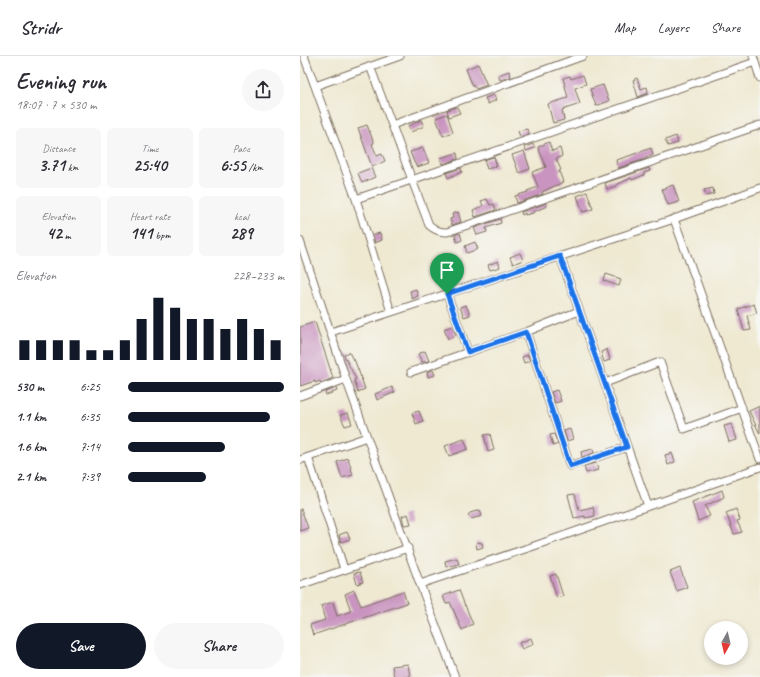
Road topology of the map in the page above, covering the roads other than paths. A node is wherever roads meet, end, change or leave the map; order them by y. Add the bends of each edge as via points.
1 (304, 56) edge
2 (400, 56) edge
3 (583, 56) edge
4 (754, 59) edge
5 (370, 66) junction
6 (760, 78) edge
7 (315, 86) junction
8 (392, 125) junction
9 (760, 125) edge
10 (412, 180) junction
11 (760, 188) edge
12 (356, 199) junction
13 (674, 219) junction
14 (300, 241) edge
15 (560, 256) junction
16 (447, 294) junction
17 (579, 311) junction
18 (391, 312) junction
19 (331, 332) junction
20 (526, 332) junction
21 (468, 352) junction
22 (411, 372) dead end
23 (346, 379) junction
24 (605, 383) junction
25 (300, 396) edge
26 (742, 408) junction
27 (367, 437) junction
28 (627, 447) junction
29 (308, 457) junction
30 (760, 459) edge
31 (300, 460) edge
32 (760, 466) edge
33 (648, 506) junction
34 (408, 548) junction
35 (344, 570) junction
36 (420, 584) junction
37 (300, 585) edge
38 (455, 677) edge

1 - 7 street
2 - 5 street
3 - 8 street
4 - 6 street
4 - 10 street
5 - 7 street
5 - 8 street
7 - 12 street
8 - 10 street
9 - 10 street via 447,232 438,231 429,225
10 - 12 street
11 - 13 street
12 - 18 street
13 - 15 street
13 - 26 street
14 - 19 street
15 - 16 street
15 - 17 street
16 - 18 street
16 - 21 street
17 - 20 street
17 - 24 street
18 - 19 street
19 - 23 street
20 - 21 street
20 - 28 street via 570,466
21 - 22 street
23 - 25 street
23 - 27 street
24 - 26 street via 660,362 684,429
24 - 28 street
26 - 30 street
27 - 29 street
27 - 34 street
28 - 33 street
29 - 31 street
29 - 35 street
32 - 33 street
33 - 36 street
34 - 35 street
34 - 36 street
35 - 37 street
36 - 38 street

